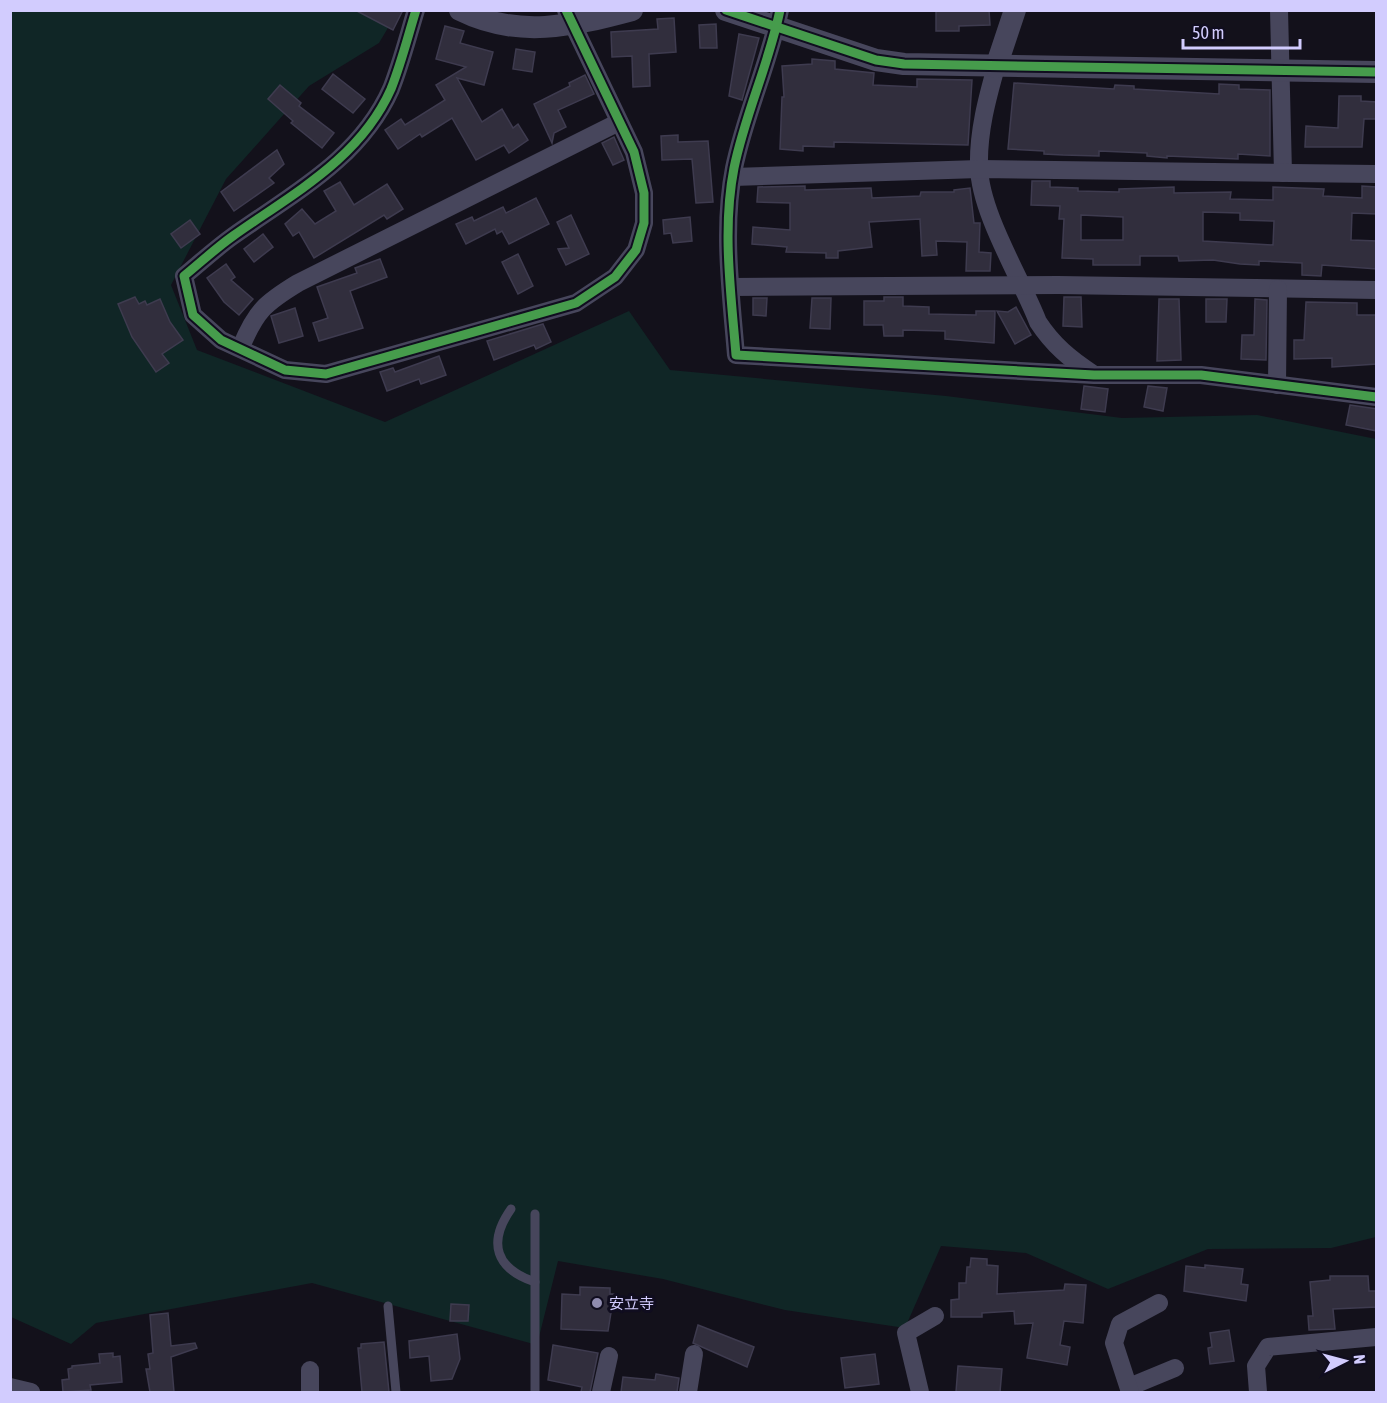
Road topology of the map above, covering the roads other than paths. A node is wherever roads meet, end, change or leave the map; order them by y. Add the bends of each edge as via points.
1 (416, 10) edge
2 (460, 10) edge
3 (632, 10) edge
4 (726, 10) edge
5 (1015, 10) edge
6 (1280, 10) edge
7 (569, 18) edge
8 (778, 19) edge
9 (996, 67) junction
10 (1282, 70) junction
11 (1377, 72) edge
12 (620, 122) junction
13 (979, 169) junction
14 (1282, 173) junction
15 (1377, 174) edge
16 (733, 177) junction
17 (1023, 285) junction
18 (731, 287) junction
19 (1278, 289) junction
20 (1377, 290) edge
21 (241, 348) junction
22 (1094, 375) junction
23 (1277, 384) junction
24 (1377, 398) edge
25 (511, 1209) dead end
26 (535, 1214) dead end
27 (535, 1282) junction
28 (1159, 1303) dead end
29 (388, 1306) dead end
30 (935, 1316) dead end
31 (1377, 1337) edge
32 (694, 1354) dead end
33 (609, 1356) dead end
34 (1175, 1368) dead end
35 (310, 1370) dead end
36 (10, 1387) edge
37 (1129, 1390) edge
38 (31, 1392) edge
39 (310, 1392) edge
40 (396, 1392) edge
41 (535, 1392) edge
42 (601, 1392) edge
43 (688, 1392) edge
44 (920, 1392) edge
45 (1258, 1392) edge

1 - 21 street via 390,90 365,131 300,192 232,236 184,276 193,315 221,340
2 - 7 street via 484,22 514,28
3 - 7 street
4 - 8 street
5 - 9 street
6 - 10 street
7 - 12 street
8 - 9 street via 876,60 924,66
8 - 16 street via 745,123
9 - 10 street
9 - 13 street via 984,112
10 - 11 street
10 - 14 street
12 - 21 street via 298,283 253,318
12 - 21 street via 634,152 644,193 644,223 636,250 615,277 576,303 326,374 285,370
13 - 14 street
13 - 16 street
13 - 17 street via 985,198
14 - 15 street
16 - 18 street via 728,207
17 - 18 street
17 - 19 street
17 - 22 street via 1050,340
18 - 22 street via 736,355
19 - 20 street
19 - 23 street
22 - 23 street via 1202,375
23 - 24 street
25 - 27 lane via 500,1224 498,1244 502,1260 514,1275
26 - 27 lane
27 - 41 lane
28 - 37 street via 1120,1324 1114,1343
29 - 40 lane
30 - 44 street via 906,1333
31 - 45 street via 1268,1347 1256,1366
32 - 43 street
33 - 42 street
34 - 37 street
35 - 39 street
36 - 38 street

